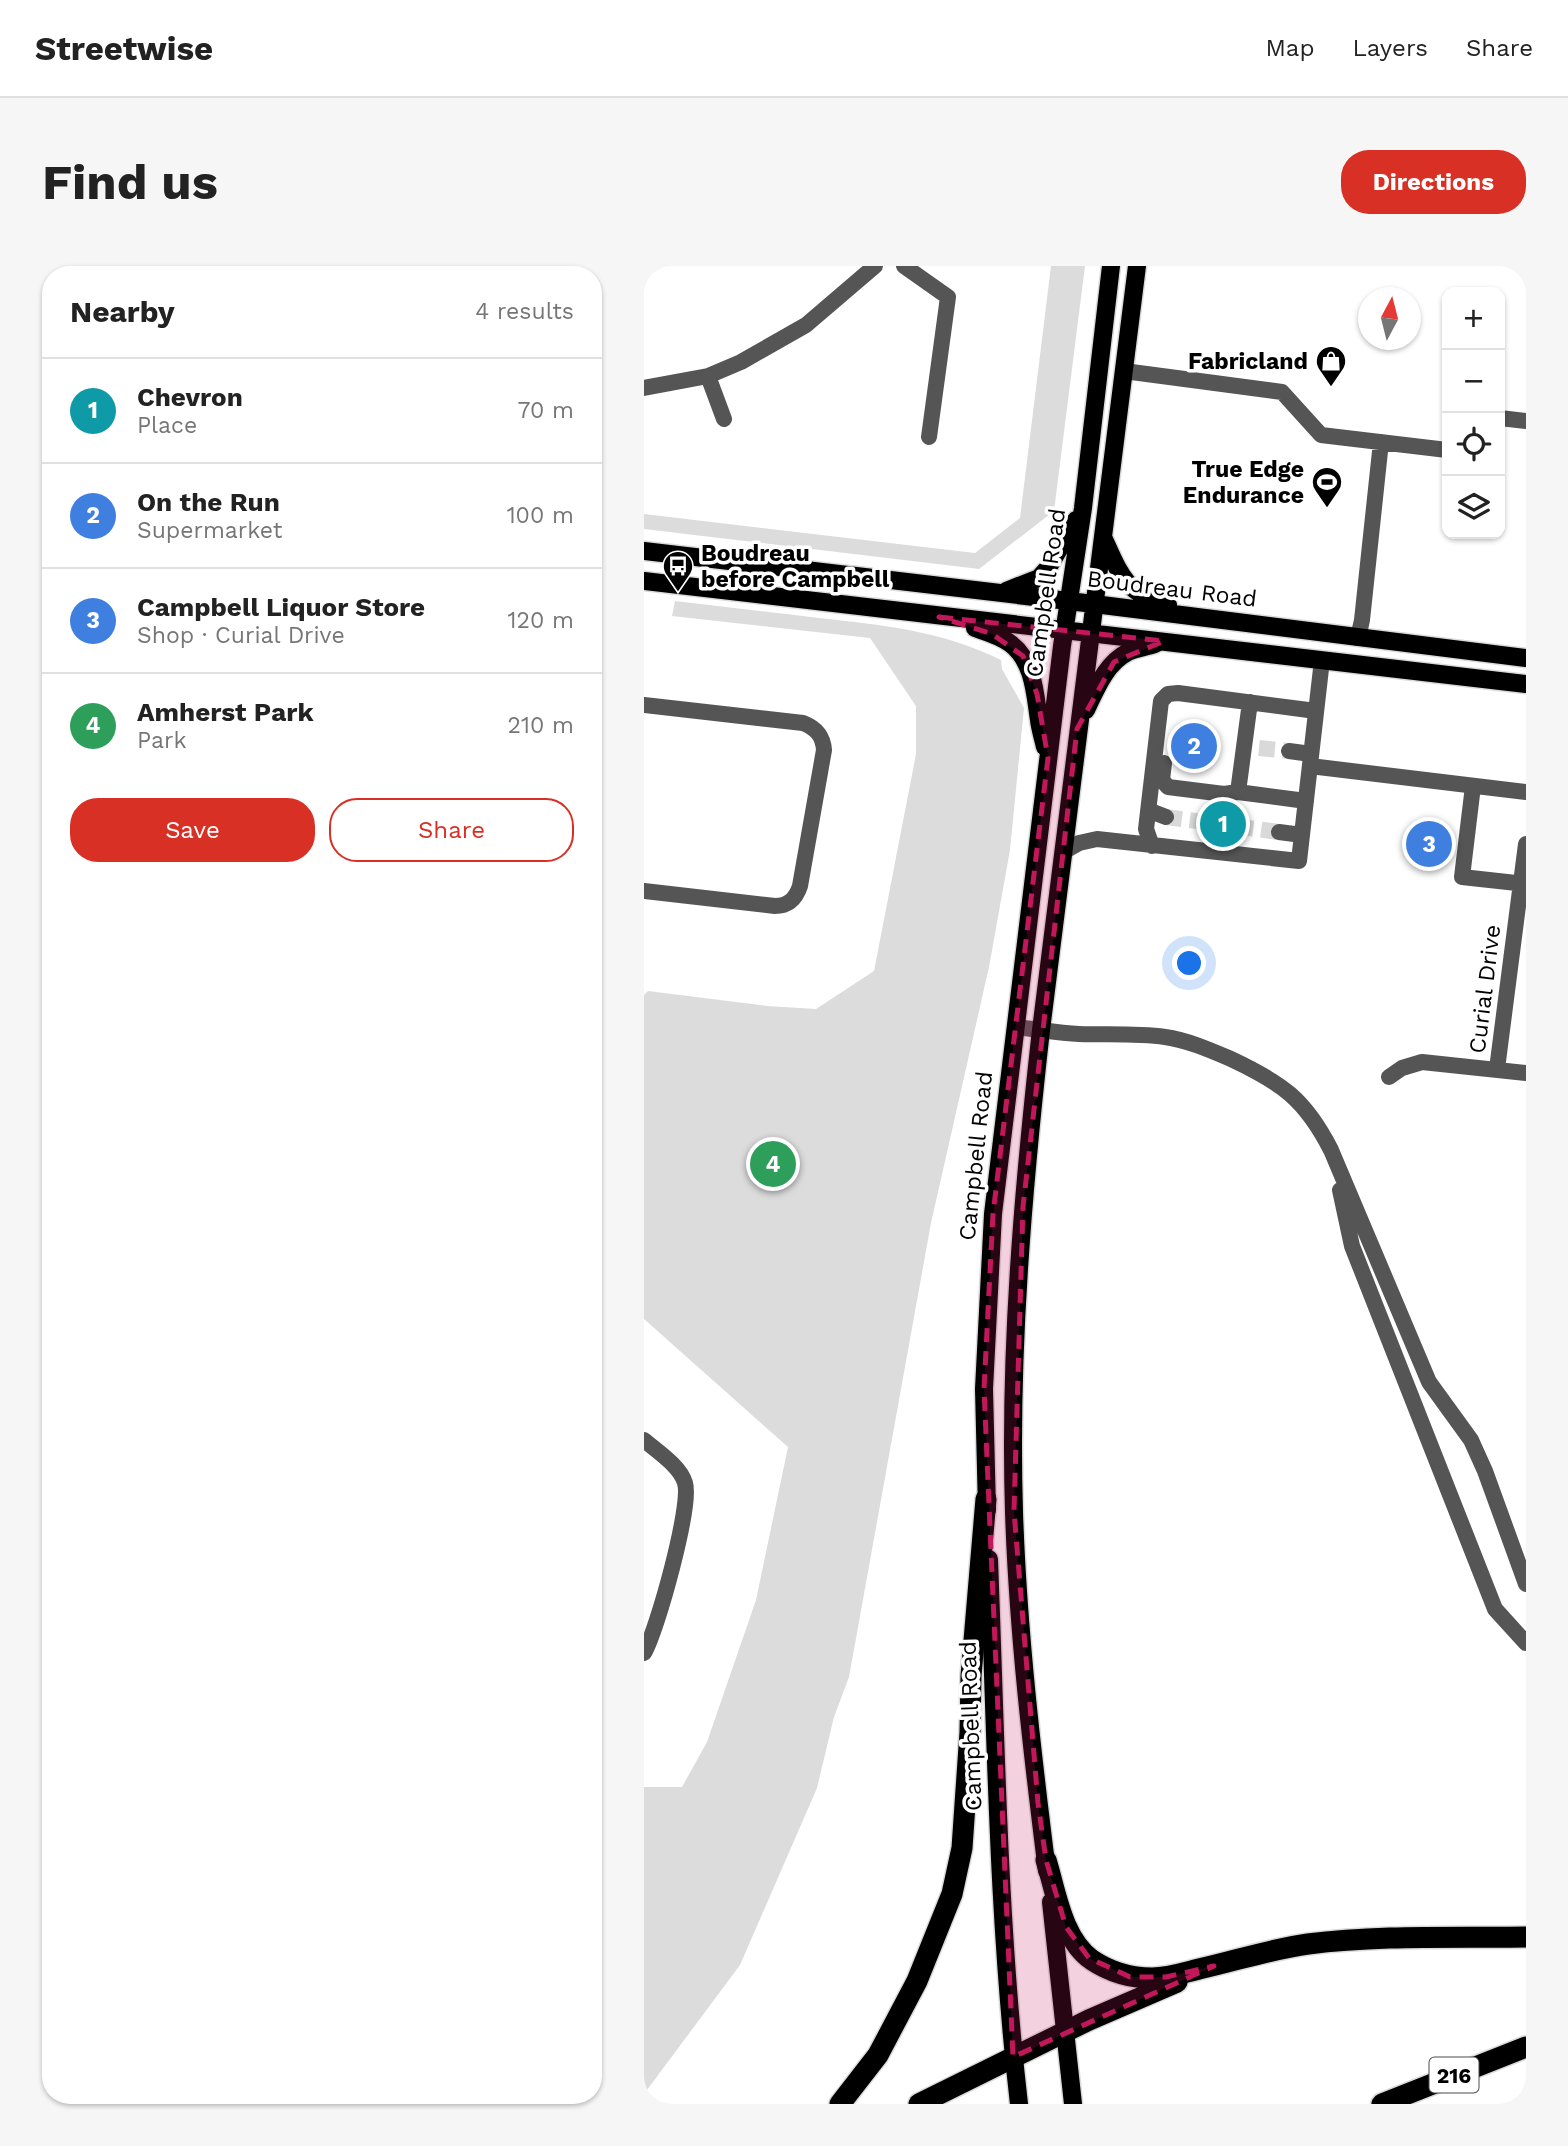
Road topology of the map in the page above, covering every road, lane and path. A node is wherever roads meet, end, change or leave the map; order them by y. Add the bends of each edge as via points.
1 (875, 266) edge
2 (904, 266) edge
3 (1111, 266) edge
4 (1137, 266) edge
5 (1124, 371) junction
6 (708, 376) junction
7 (644, 388) edge
8 (723, 419) dead end
9 (1505, 419) edge
10 (1526, 421) edge
11 (929, 438) dead end
12 (1381, 442) junction
13 (1442, 449) edge
14 (1083, 508) junction
15 (1102, 537) junction
16 (644, 551) edge
17 (644, 581) edge
18 (1000, 593) junction
19 (1069, 601) junction
20 (1094, 604) junction
21 (939, 617) junction
22 (1232, 621) junction
23 (1064, 631) junction
24 (1090, 634) junction
25 (1358, 638) junction
26 (1164, 641) junction
27 (1526, 658) edge
28 (1322, 660) junction
29 (1526, 684) edge
30 (1178, 693) junction
31 (1250, 702) junction
32 (644, 705) edge
33 (1316, 711) junction
34 (1077, 729) junction
35 (1289, 751) tunnel mouth
36 (1048, 758) junction
37 (1310, 760) junction
38 (1473, 786) junction
39 (1238, 792) junction
40 (1526, 792) edge
41 (1306, 801) junction
42 (1149, 808) junction
43 (1166, 817) tunnel mouth
44 (1279, 832) tunnel mouth
45 (1302, 835) junction
46 (1526, 844) edge
47 (1152, 846) junction
48 (1063, 852) junction
49 (1523, 884) edge
50 (644, 891) edge
51 (1015, 1027) junction
52 (1041, 1030) junction
53 (1497, 1069) junction
54 (1526, 1073) edge
55 (1389, 1077) dead end
56 (1331, 1150) junction
57 (644, 1440) edge
58 (986, 1499) junction
59 (1526, 1584) edge
60 (1526, 1643) edge
61 (644, 1653) edge
62 (1046, 1860) junction
63 (1526, 1937) edge
64 (1214, 1966) junction
65 (1066, 2032) junction
66 (1526, 2047) edge
67 (1013, 2057) junction
68 (841, 2104) edge
69 (919, 2104) edge
70 (1019, 2104) edge
71 (1073, 2104) edge
72 (1382, 2104) edge

1 - 6 street via 806,325
2 - 11 street via 948,297
3 - 14 main road, Campbell Road
4 - 5 main road, Campbell Road
5 - 12 street via 1282,392 1321,435
5 - 15 main road, Campbell Road
6 - 7 street
6 - 8 street
9 - 10 street
12 - 13 street
12 - 25 street
14 - 18 main road via 1039,578
14 - 19 main road, Campbell Road
15 - 20 main road, Campbell Road
15 - 22 main road via 1124,582 1137,592 1152,601
16 - 18 main road, Boudreau Road
17 - 21 main road
18 - 19 main road, Boudreau Road
19 - 20 main road, Boudreau Road
19 - 23 main road, Campbell Road
20 - 22 main road, Boudreau Road
20 - 24 main road, Campbell Road
21 - 23 main road
21 - 36 main road via 992,634 1023,656 1037,694
22 - 25 main road, Boudreau Road
23 - 24 main road
23 - 36 main road, Campbell Road
24 - 26 main road
24 - 34 main road, Campbell Road
25 - 27 main road, Boudreau Road
26 - 28 main road
26 - 34 main road via 1128,652 1114,662
28 - 29 main road
28 - 33 street
30 - 31 street
30 - 39 street via 1171,706 1163,784
30 - 42 street via 1161,701
31 - 33 street
31 - 39 street via 1252,747
32 - 50 street via 803,723 820,734 824,750 800,886 787,904
33 - 37 street
34 - 48 main road, Campbell Road
35 - 37 street
36 - 51 main road, Campbell Road
37 - 38 street
37 - 41 street
38 - 40 street
38 - 49 street via 1462,877
39 - 41 street
41 - 45 street
42 - 43 street
42 - 47 street via 1146,828
44 - 45 street
45 - 47 street via 1298,861
46 - 49 street, Curial Drive
47 - 48 street via 1097,839
48 - 52 main road, Campbell Road
49 - 53 street, Curial Drive
51 - 52 street
51 - 58 main road, Campbell Road via 993,1214 984,1389
52 - 56 street via 1165,1037 1218,1053 1288,1091 1319,1127
52 - 62 main road, Campbell Road via 1018,1271 1013,1426 1021,1646
53 - 54 street
53 - 55 street, Curial Drive via 1422,1062
56 - 59 street via 1429,1382 1471,1440 1485,1471
56 - 60 street via 1352,1245 1495,1609
57 - 61 street via 680,1472 687,1494 669,1578
58 - 67 main road, Campbell Road
58 - 68 highway via 962,1849 952,1894 917,1980 878,2055
62 - 64 highway via 1066,1927 1089,1958 1114,1972 1150,1978
62 - 65 main road, Campbell Road
63 - 64 highway via 1308,1944
64 - 65 highway
65 - 67 highway
65 - 71 main road, Campbell Road
66 - 72 highway, 216
67 - 69 highway
67 - 70 main road, Campbell Road

